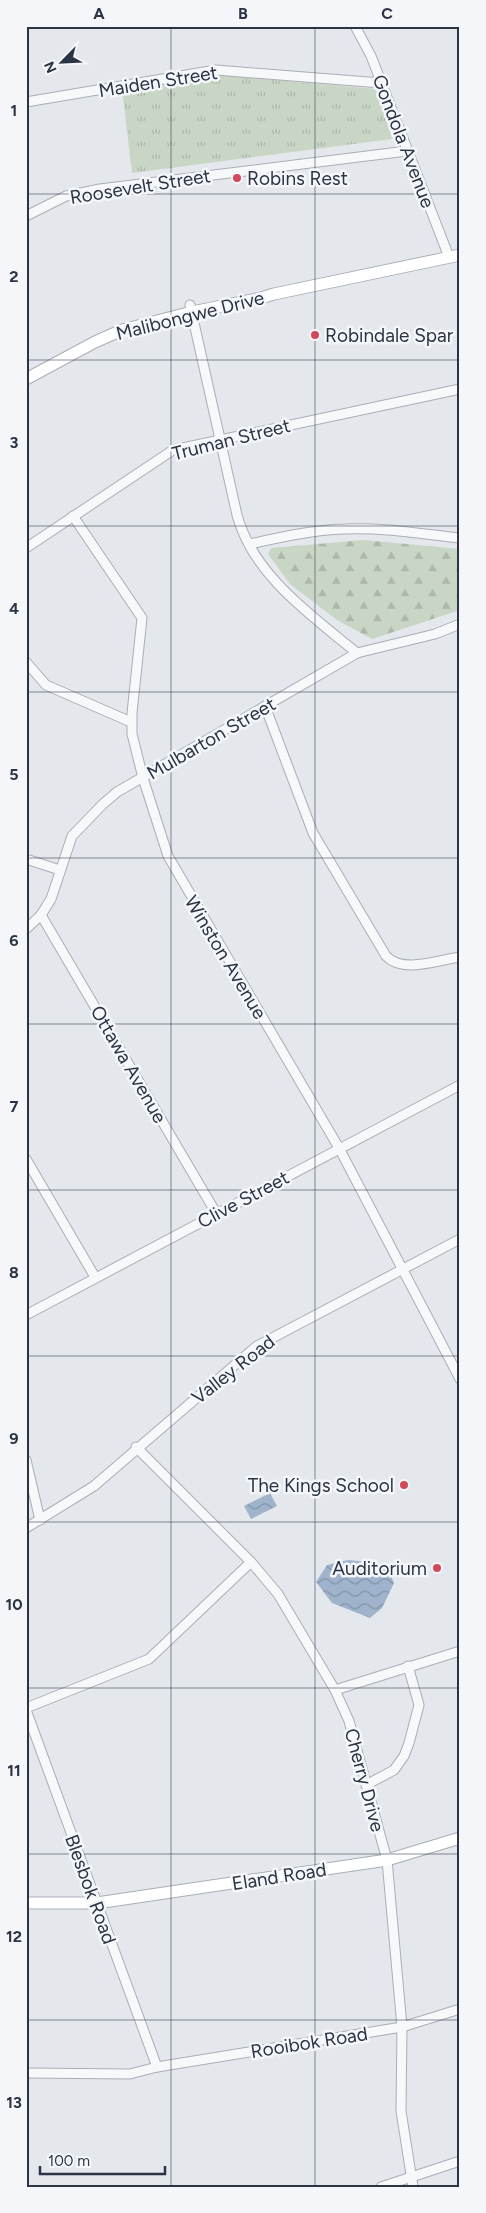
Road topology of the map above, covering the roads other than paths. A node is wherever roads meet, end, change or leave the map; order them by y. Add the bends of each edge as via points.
1 (355, 26) edge
2 (381, 83) junction
3 (26, 102) edge
4 (407, 151) junction
5 (26, 216) edge
6 (454, 256) edge
7 (191, 309) junction
8 (26, 374) edge
9 (26, 379) edge
10 (460, 388) edge
11 (221, 439) junction
12 (73, 516) junction
13 (460, 538) edge
14 (250, 544) junction
15 (26, 548) edge
16 (460, 624) edge
17 (357, 653) junction
18 (26, 662) edge
19 (265, 706) junction
20 (131, 722) junction
21 (143, 778) junction
22 (26, 859) edge
23 (60, 870) junction
24 (41, 915) junction
25 (26, 929) edge
26 (460, 957) edge
27 (460, 1085) edge
28 (339, 1148) junction
29 (26, 1160) edge
30 (216, 1213) junction
31 (460, 1239) edge
32 (402, 1269) junction
33 (95, 1277) junction
34 (26, 1315) edge
35 (460, 1379) edge
36 (136, 1447) junction
37 (26, 1460) edge
38 (40, 1520) junction
39 (26, 1528) edge
40 (251, 1562) junction
41 (460, 1651) edge
42 (408, 1666) junction
43 (335, 1690) junction
44 (26, 1709) edge
45 (30, 1734) edge
46 (366, 1785) junction
47 (460, 1838) edge
48 (387, 1860) junction
49 (26, 1903) edge
50 (97, 1903) junction
51 (460, 2009) edge
52 (402, 2027) junction
53 (157, 2068) junction
54 (26, 2073) edge
55 (460, 2161) edge
56 (411, 2177) junction
57 (381, 2187) edge
58 (413, 2187) edge

1 - 2 street, Gondola Avenue
2 - 3 street, Maiden Street via 216,70
2 - 4 street, Gondola Avenue
4 - 5 street, Roosevelt Street via 92,191 66,196
4 - 6 street, Gondola Avenue
6 - 7 main road, Malibongwe Drive via 261,298
7 - 8 main road, Malibongwe Drive via 131,319
7 - 9 main road, Malibongwe Drive via 114,333
7 - 11 street
10 - 11 street, Truman Street
11 - 12 street, Truman Street via 173,450
11 - 14 street via 240,525
12 - 15 street, Truman Street
12 - 20 street, Winston Avenue via 142,618
13 - 14 street via 345,529 295,534
14 - 17 street via 283,590
16 - 17 street, Mulbarton Street via 435,634
17 - 19 street, Mulbarton Street
18 - 20 street via 46,685
19 - 21 street, Mulbarton Street
19 - 26 street via 313,833 386,956 395,963 406,965
20 - 21 street, Winston Avenue
21 - 23 street, Mulbarton Street via 108,799 78,829 68,845
21 - 28 street, Winston Avenue via 174,869
22 - 23 street
23 - 24 street, Mulbarton Street via 51,900
24 - 25 street, Mulbarton Street
24 - 30 street, Ottawa Avenue
27 - 28 street, Clive Street
28 - 30 street, Clive Street
28 - 32 street, Winston Avenue
29 - 33 street
30 - 33 street, Clive Street
31 - 32 street, Valley Road
32 - 35 street, Winston Avenue
32 - 36 street, Valley Road via 256,1346
33 - 34 street, Clive Street
36 - 38 street, Valley Road via 84,1493
36 - 40 street, Cherry Drive
37 - 38 street
38 - 39 street, Valley Road
40 - 43 street, Cherry Drive via 278,1594
40 - 44 street via 149,1659
41 - 42 street
42 - 43 street
42 - 46 street via 419,1705 409,1744 394,1770
43 - 46 street, Cherry Drive via 349,1721
44 - 45 street, Blesbok Road
45 - 50 street, Blesbok Road
46 - 48 street, Cherry Drive
47 - 48 main road, Eland Road
48 - 50 main road, Eland Road
48 - 52 street, Cherry Drive
49 - 50 main road, Eland Road
50 - 53 street, Blesbok Road
51 - 52 street, Rooibok Road
52 - 53 street, Rooibok Road
52 - 56 street, Cherry Drive via 400,2104
53 - 54 street, Rooibok Road via 130,2074
55 - 56 street
56 - 57 street
56 - 58 street, Cherry Drive

